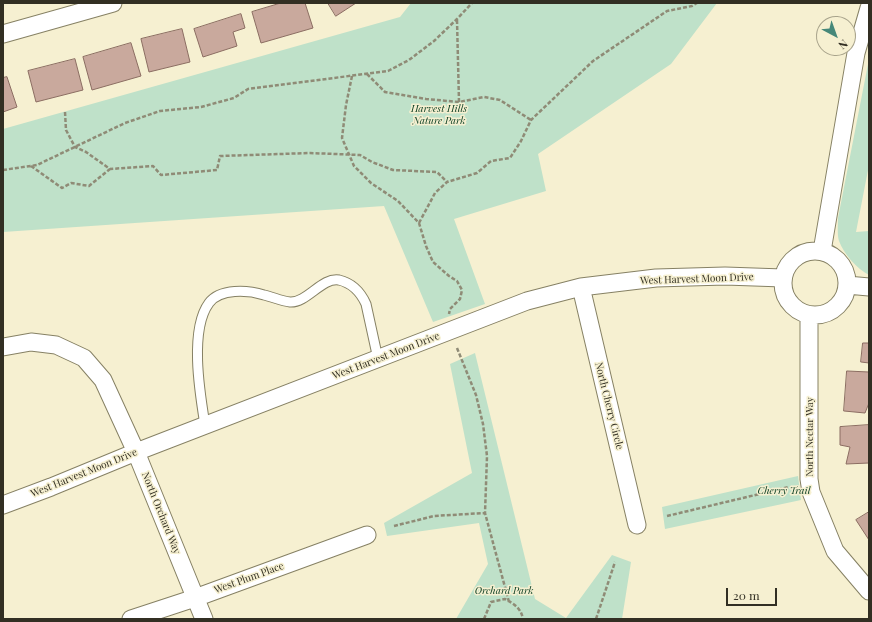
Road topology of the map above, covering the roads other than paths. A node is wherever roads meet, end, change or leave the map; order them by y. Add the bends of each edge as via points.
1 (113, 3) edge
2 (869, 8) edge
3 (3, 34) edge
4 (822, 251) junction
5 (783, 278) junction
6 (847, 285) junction
7 (581, 287) junction
8 (869, 287) edge
9 (809, 315) junction
10 (3, 347) edge
11 (378, 358) junction
12 (205, 425) junction
13 (136, 452) junction
14 (3, 505) edge
15 (637, 525) dead end
16 (367, 535) dead end
17 (869, 590) edge
18 (195, 598) junction
19 (131, 619) edge
20 (204, 619) edge

1 - 3 street
2 - 4 street via 856,53
4 - 5 street via 801,254 793,260
4 - 6 street via 838,260 847,275
5 - 7 street, West Harvest Moon Drive via 656,278
5 - 9 street via 786,297 792,305
6 - 8 street
6 - 9 street via 845,295 831,311
7 - 11 street, West Harvest Moon Drive via 527,301
7 - 15 street, North Cherry Circle
9 - 17 street, North Nectar Way via 811,492 835,551
10 - 13 street, North Orchard Way via 31,342 56,346 84,358 103,380
11 - 12 street, West Harvest Moon Drive
11 - 12 lane via 366,304 360,293 340,281 333,280 292,302 246,292 229,292 214,297 205,310 199,331 198,382
12 - 13 street, West Harvest Moon Drive
13 - 14 street, West Harvest Moon Drive
13 - 18 street, North Orchard Way
16 - 18 street, West Plum Place
18 - 19 street, West Plum Place
18 - 20 street, North Orchard Way

